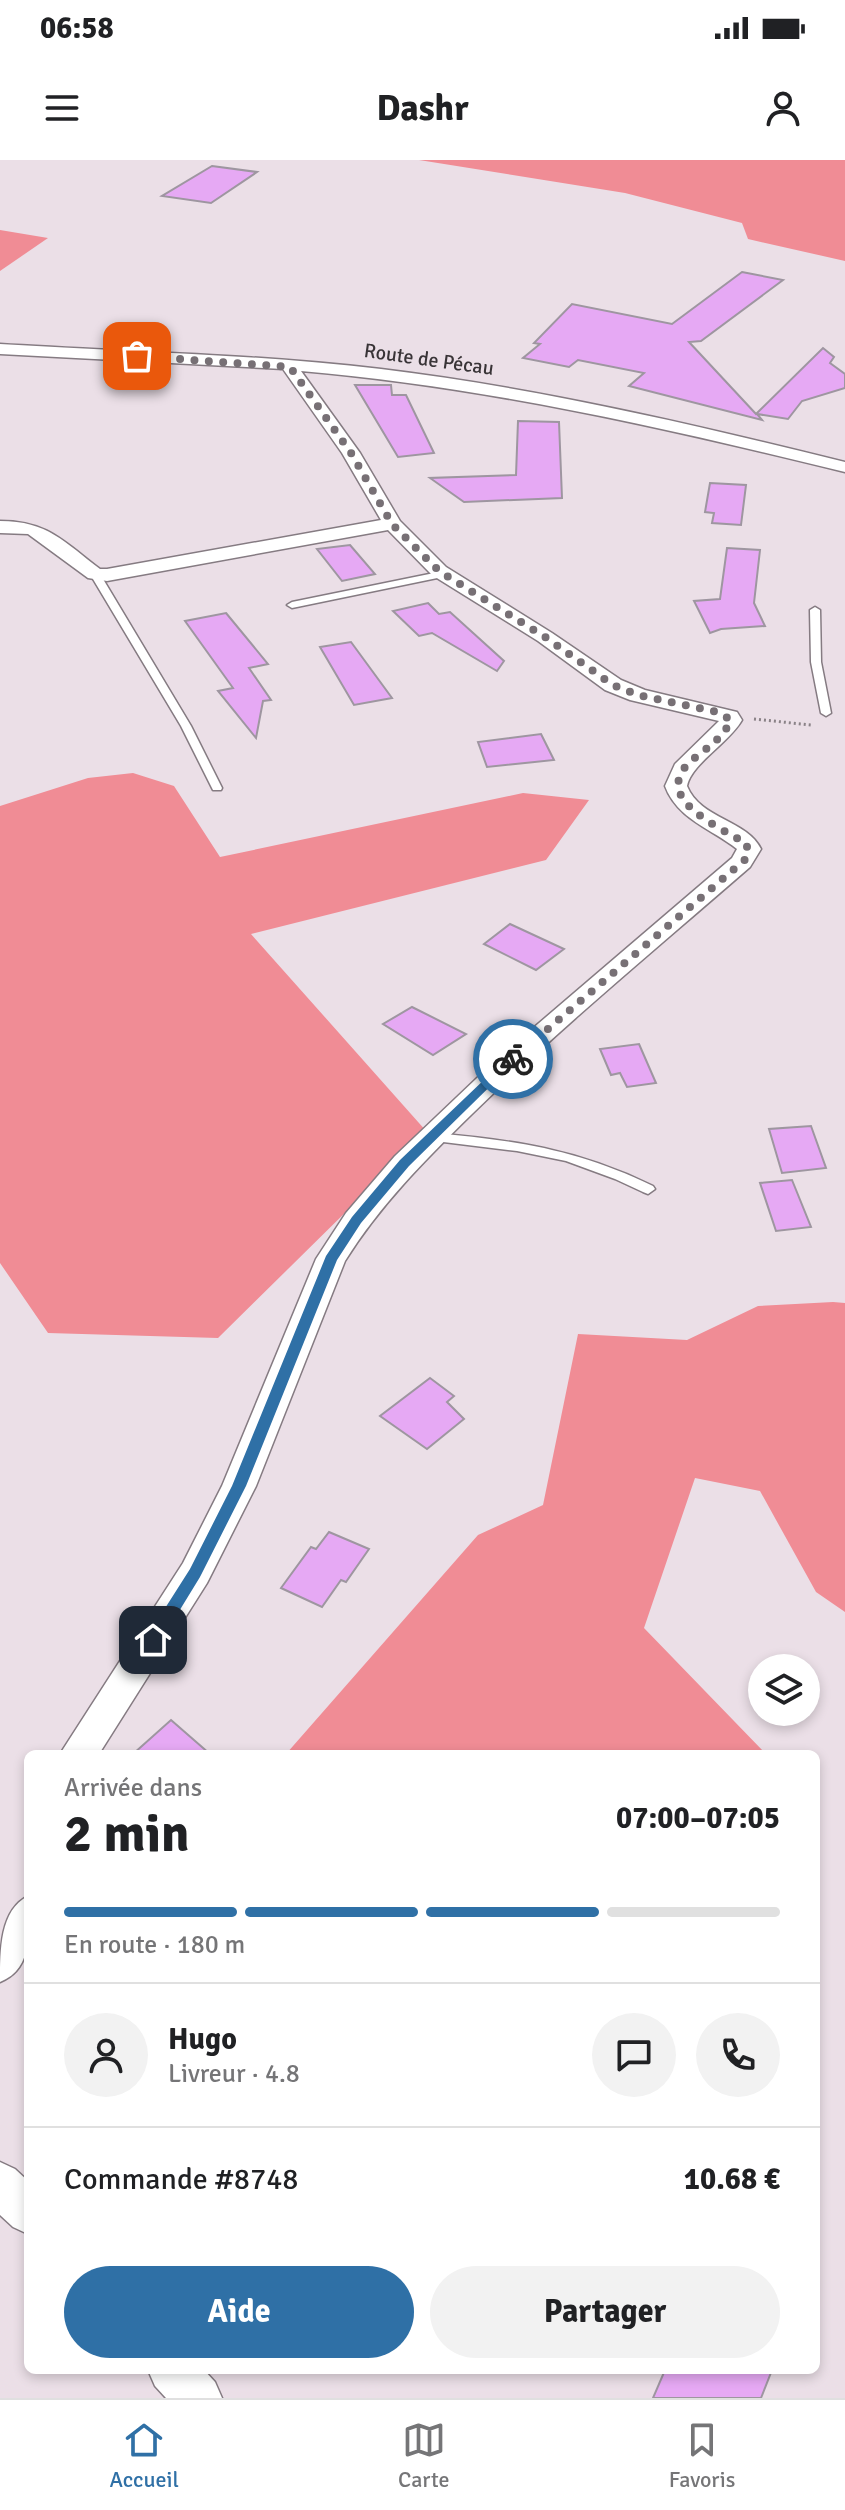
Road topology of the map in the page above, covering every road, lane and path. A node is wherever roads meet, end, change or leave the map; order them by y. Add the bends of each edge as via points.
1 (0, 349) edge
2 (290, 367) junction
3 (845, 467) edge
4 (392, 524) junction
5 (0, 527) edge
6 (95, 574) junction
7 (444, 574) junction
8 (292, 605) dead end
9 (815, 610) dead end
10 (826, 713) dead end
11 (729, 717) junction
12 (811, 725) dead end
13 (217, 788) dead end
14 (432, 1137) junction
15 (648, 1189) dead end
16 (82, 1750) edge
17 (24, 1922) edge
18 (0, 1963) edge
19 (0, 2184) edge
20 (24, 2208) edge
21 (175, 2374) edge
22 (199, 2398) edge

1 - 2 street, Route de Pécau
2 - 3 street, Route de Pécau via 378,373 538,396
2 - 4 street via 351,453
4 - 6 street
4 - 7 street
5 - 6 street via 35,530
6 - 13 lane
7 - 8 lane
7 - 11 street via 613,685
9 - 10 lane via 816,662
11 - 12 path
11 - 14 street via 725,732 688,764 676,785 684,803 747,844 747,858 549,1025
14 - 15 lane via 576,1156
14 - 16 street via 356,1220 331,1259 239,1486 195,1573
17 - 18 street
19 - 20 street
21 - 22 street

